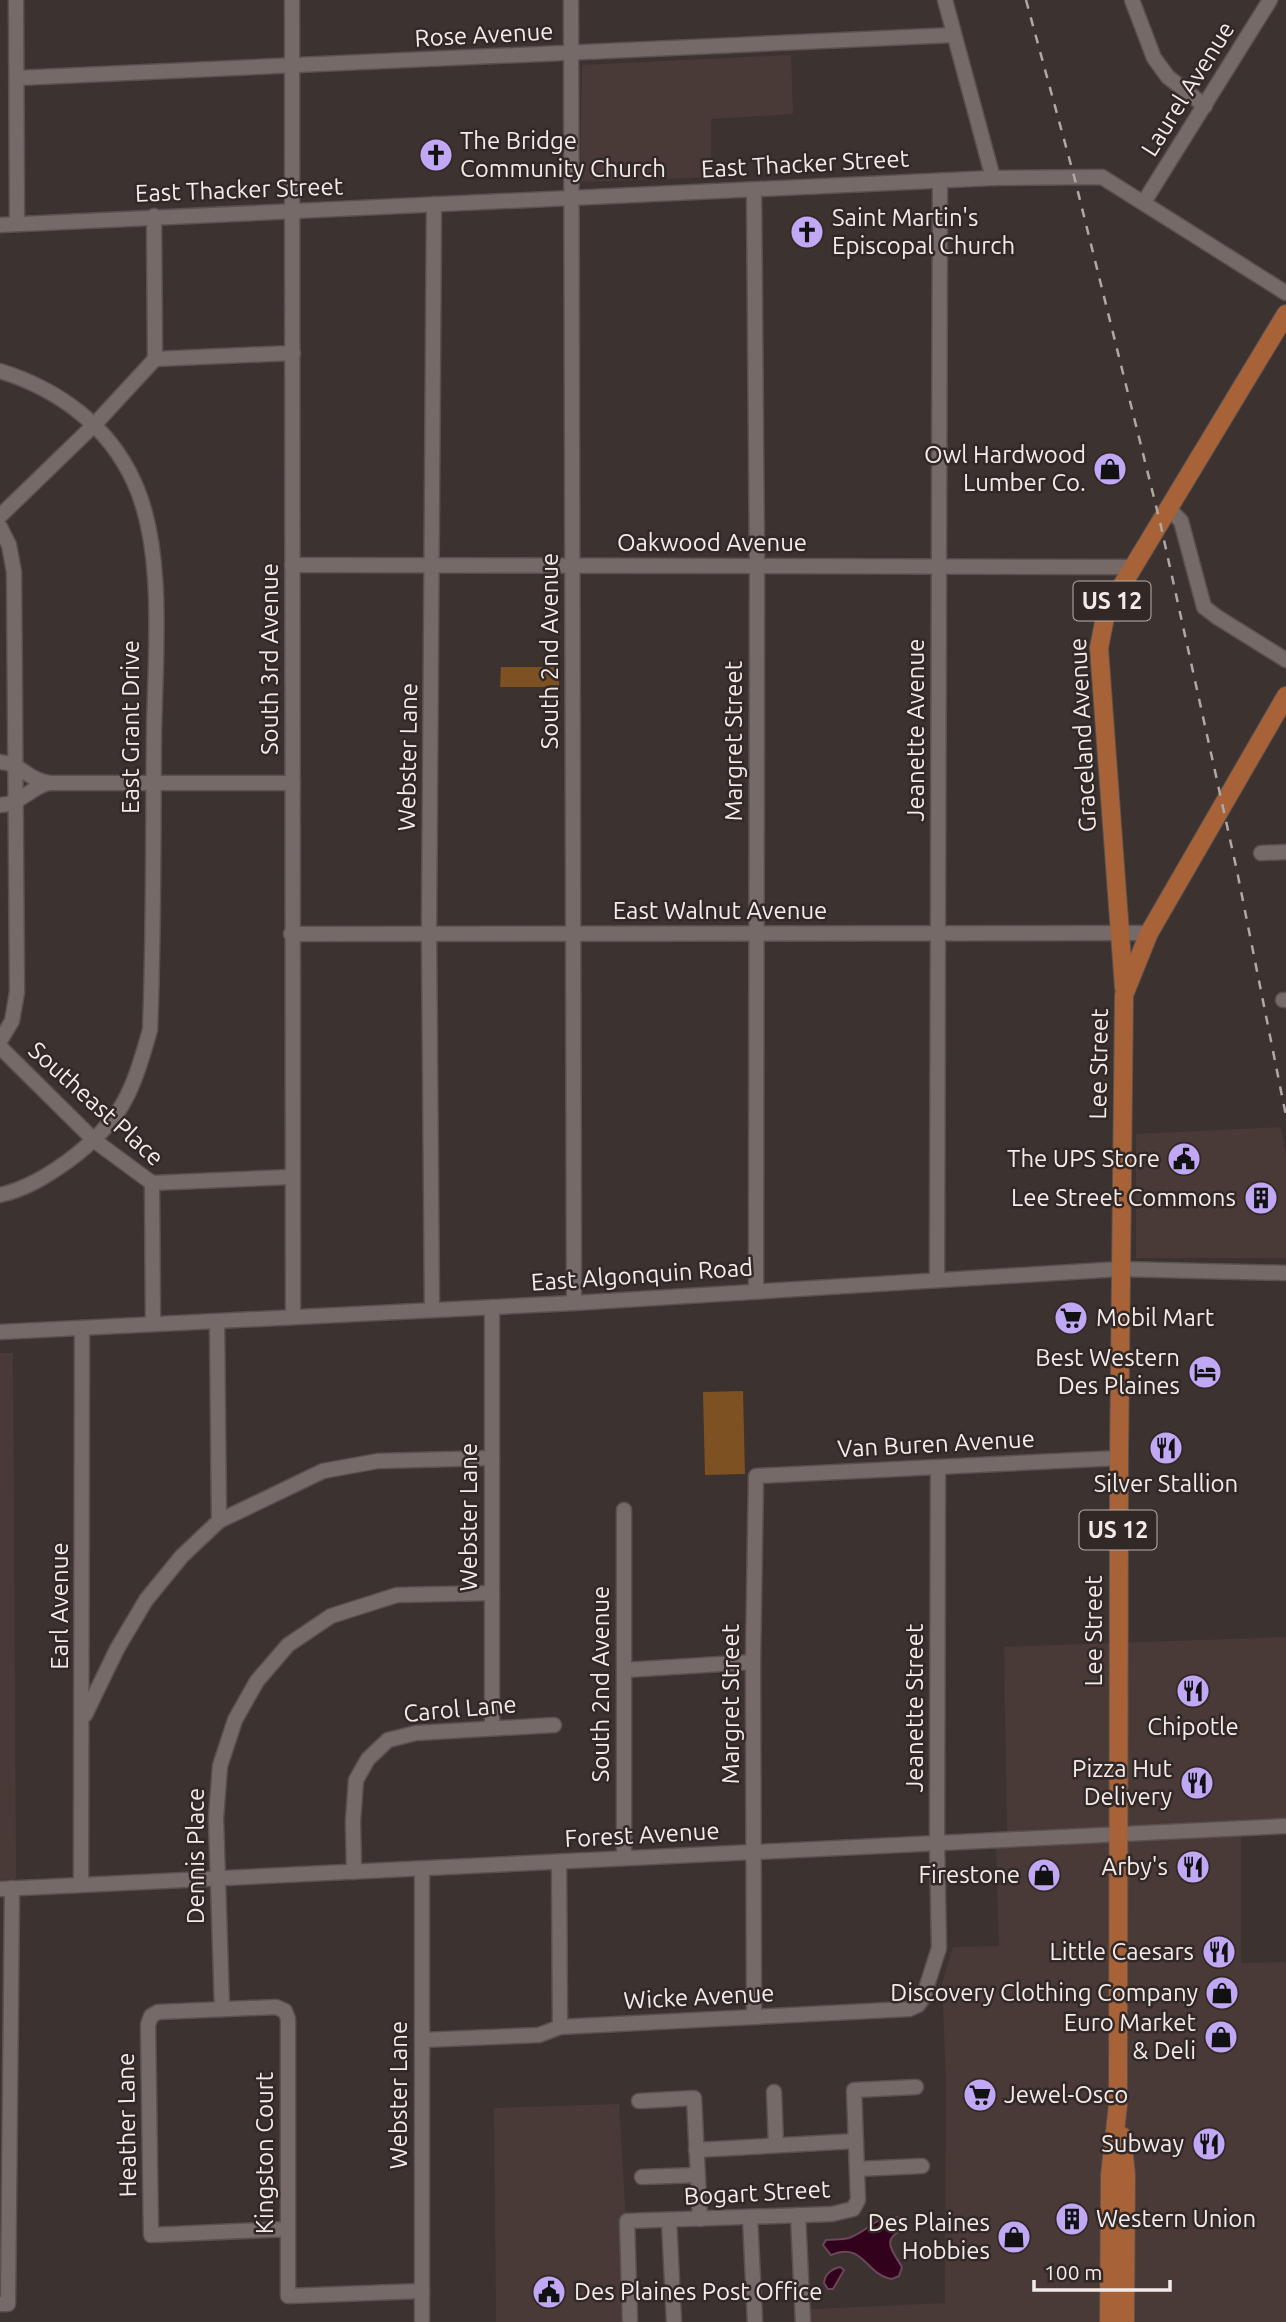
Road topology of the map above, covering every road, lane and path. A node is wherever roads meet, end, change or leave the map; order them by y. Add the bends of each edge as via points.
1 (16, 0) edge
2 (292, 0) edge
3 (571, 0) edge
4 (945, 0) edge
5 (1132, 0) edge
6 (1270, 0) edge
7 (953, 34) junction
8 (571, 53) junction
9 (292, 67) junction
10 (17, 78) junction
11 (1205, 106) junction
12 (993, 178) junction
13 (940, 181) junction
14 (754, 190) junction
15 (572, 196) junction
16 (1144, 202) junction
17 (434, 204) junction
18 (293, 211) junction
19 (154, 216) junction
20 (17, 224) junction
21 (0, 225) edge
22 (1286, 293) edge
23 (1286, 314) edge
24 (293, 353) junction
25 (155, 359) junction
26 (0, 371) edge
27 (95, 424) junction
28 (1169, 509) junction
29 (0, 516) edge
30 (0, 527) edge
31 (292, 565) junction
32 (432, 566) junction
33 (757, 566) junction
34 (939, 566) junction
35 (573, 567) junction
36 (1132, 567) junction
37 (1286, 660) edge
38 (1286, 696) edge
39 (0, 762) edge
40 (16, 765) junction
41 (154, 782) junction
42 (50, 783) junction
43 (293, 783) junction
44 (16, 802) junction
45 (0, 805) edge
46 (1286, 852) edge
47 (1261, 853) dead end
48 (429, 933) junction
49 (1149, 933) junction
50 (291, 934) junction
51 (572, 934) junction
52 (757, 934) junction
53 (939, 934) junction
54 (1121, 934) junction
55 (1124, 995) junction
56 (0, 1041) edge
57 (0, 1046) edge
58 (95, 1140) junction
59 (291, 1177) junction
60 (152, 1183) junction
61 (0, 1195) edge
62 (1120, 1269) junction
63 (1286, 1273) edge
64 (937, 1279) junction
65 (756, 1291) junction
66 (574, 1303) junction
67 (492, 1307) junction
68 (432, 1310) junction
69 (293, 1317) junction
70 (217, 1322) junction
71 (153, 1324) junction
72 (82, 1328) junction
73 (0, 1332) edge
74 (492, 1458) junction
75 (1119, 1458) junction
76 (938, 1467) junction
77 (756, 1476) joint
78 (624, 1510) dead end
79 (219, 1521) junction
80 (492, 1593) junction
81 (753, 1662) junction
82 (625, 1670) junction
83 (83, 1719) junction
84 (554, 1725) dead end
85 (492, 1727) junction
86 (1286, 1826) edge
87 (1118, 1833) junction
88 (937, 1842) junction
89 (754, 1852) junction
90 (625, 1858) junction
91 (559, 1862) junction
92 (422, 1869) junction
93 (354, 1872) junction
94 (217, 1878) junction
95 (81, 1885) junction
96 (6, 1889) edge
97 (939, 1948) joint
98 (222, 2009) junction
99 (285, 2011) joint
100 (754, 2017) junction
101 (560, 2027) junction
102 (422, 2040) junction
103 (916, 2087) dead end
104 (774, 2092) dead end
105 (639, 2101) dead end
106 (1118, 2105) junction
107 (856, 2141) junction
108 (776, 2145) junction
109 (696, 2150) junction
110 (922, 2166) dead end
111 (857, 2169) junction
112 (698, 2175) junction
113 (642, 2177) dead end
114 (798, 2215) junction
115 (750, 2217) junction
116 (700, 2219) junction
117 (669, 2220) junction
118 (288, 2229) junction
119 (422, 2291) junction
120 (4, 2304) edge
121 (422, 2322) edge
122 (630, 2322) edge
123 (674, 2322) edge
124 (755, 2322) edge
125 (803, 2322) edge
126 (1109, 2322) edge
127 (1125, 2322) edge

1 - 10 street
2 - 9 street, South 3rd Avenue
3 - 8 street, South 2nd Avenue
4 - 7 street
5 - 11 street via 1154,58 1168,78
6 - 11 street, Laurel Avenue
7 - 8 street, Rose Avenue
7 - 12 street
8 - 9 street, Rose Avenue
8 - 15 street, South 2nd Avenue
9 - 10 street, Rose Avenue
9 - 18 street, South 3rd Avenue
10 - 20 street
11 - 16 street, Laurel Avenue
12 - 13 street, East Thacker Street
12 - 16 street, East Thacker Street via 1102,177
13 - 14 street, East Thacker Street
13 - 34 street, Jeanette Avenue
14 - 15 street, East Thacker Street
14 - 33 street, Margret Street
15 - 17 street, East Thacker Street
15 - 35 street, South 2nd Avenue
16 - 22 street, East Thacker Street
17 - 18 street, East Thacker Street
17 - 32 street, Webster Lane
18 - 19 street, East Thacker Street
18 - 24 street, South 3rd Avenue
19 - 20 street, East Thacker Street
19 - 25 street
20 - 21 street, East Thacker Street
23 - 28 main road, Graceland Avenue / US 12
24 - 25 street
24 - 31 street, South 3rd Avenue
25 - 27 street
26 - 27 street, East Grant Drive via 46,388
27 - 29 street
27 - 41 street, East Grant Drive via 135,483 151,534
28 - 36 main road, Graceland Avenue / US 12
28 - 37 street via 1181,521 1204,607
30 - 40 street via 14,572
31 - 32 street, Oakwood Avenue
31 - 43 street, South 3rd Avenue
32 - 35 street, Oakwood Avenue
32 - 48 street, Webster Lane
33 - 34 street, Oakwood Avenue
33 - 35 street, Oakwood Avenue
33 - 52 street, Margret Street
34 - 36 street, Oakwood Avenue
34 - 53 street, Jeanette Avenue
35 - 51 street, South 2nd Avenue
36 - 54 main road, Graceland Avenue / US 12 via 1106,612 1099,648
38 - 49 main road, Lee Street / US 12
39 - 40 street
40 - 42 street via 37,781
40 - 44 street
41 - 42 street
41 - 43 street
41 - 58 street, East Grant Drive via 150,1030 137,1077 120,1111
42 - 44 street via 37,786
43 - 50 street, South 3rd Avenue
44 - 45 street
44 - 56 street via 17,992 12,1021
46 - 47 street
48 - 50 street, East Walnut Avenue
48 - 51 street, East Walnut Avenue
48 - 68 street, Webster Lane
49 - 54 street, East Walnut Avenue
49 - 55 main road, Lee Street / US 12
50 - 59 street, South 3rd Avenue
51 - 52 street, East Walnut Avenue
51 - 66 street, South 2nd Avenue
52 - 53 street, East Walnut Avenue
52 - 65 street, Margret Street
53 - 54 street, East Walnut Avenue
53 - 64 street, Jeanette Avenue
54 - 55 main road, Graceland Avenue / US 12
55 - 62 main road, Lee Street / US 12
57 - 58 street, Southeast Place
58 - 60 street, Southeast Place
58 - 61 street, East Grant Drive via 36,1182
59 - 60 street
59 - 69 street, South 3rd Avenue
60 - 71 street, Southeast Place
62 - 63 street, East Algonquin Road
62 - 64 street, East Algonquin Road
62 - 75 main road, Lee Street / US 12
64 - 65 street, East Algonquin Road
65 - 66 street, East Algonquin Road
66 - 67 street, East Algonquin Road
67 - 68 street, East Algonquin Road
67 - 74 street, Webster Lane
68 - 69 street, East Algonquin Road
69 - 70 street, East Algonquin Road
70 - 71 street, East Algonquin Road
70 - 79 street
71 - 72 street, East Algonquin Road
72 - 73 street, East Algonquin Road
72 - 83 street, Earl Avenue
74 - 79 street via 378,1461 323,1471
74 - 80 street, Webster Lane
75 - 76 street, Van Buren Avenue
75 - 87 main road, Lee Street / US 12
76 - 77 street, Van Buren Avenue
76 - 88 street, Jeanette Street
77 - 81 street, Margret Street
78 - 82 street, South 2nd Avenue
79 - 83 street via 146,1600
80 - 85 street, Webster Lane
80 - 94 street, Dennis Place via 397,1595 331,1616 288,1645 257,1681 235,1720 220,1766
81 - 82 street
81 - 89 street, Margret Street
82 - 90 street, South 2nd Avenue
83 - 95 street, Earl Avenue
84 - 85 street, Carol Lane
85 - 93 street, Carol Lane via 403,1735 376,1750 356,1780
86 - 87 street, Forest Avenue
87 - 88 street, Forest Avenue
87 - 106 main road, Lee Street / US 12
88 - 89 street, Forest Avenue
88 - 97 street, Jeanette Street
89 - 90 street, Forest Avenue
89 - 100 street, Margret Street
90 - 91 street, Forest Avenue
91 - 92 street, Forest Avenue
91 - 101 street
92 - 93 street, Forest Avenue
92 - 102 street, Webster Lane
93 - 94 street, Forest Avenue
94 - 95 street, Forest Avenue
94 - 98 street, Dennis Place
95 - 96 street, Forest Avenue
96 - 120 street
97 - 100 street, Wicke Avenue via 923,1998 909,2009
98 - 99 street, Heather Lane via 276,2007
98 - 118 street, Heather Lane via 158,2012 148,2025 152,2235
99 - 118 street, Kingston Court
100 - 101 street, Wicke Avenue
101 - 102 street, Wicke Avenue via 539,2035
102 - 119 street, Webster Lane
103 - 107 street, Bogart Street via 854,2090
104 - 108 street
105 - 109 street via 694,2098
106 - 126 main road, Lee Street / US 12 via 1110,2175
106 - 127 main road, Lee Street / US 12 via 1126,2175
107 - 108 street
107 - 111 street, Bogart Street
108 - 109 street
109 - 112 street
110 - 111 street
111 - 114 street, Bogart Street via 858,2200 853,2209
112 - 113 street
112 - 116 street
114 - 115 street, Bogart Street
114 - 125 street
115 - 116 street, Bogart Street
115 - 124 street
116 - 117 street, Bogart Street
117 - 122 street, Bogart Street via 627,2221
117 - 123 street
118 - 119 street, Kingston Court via 288,2296
119 - 121 street, Webster Lane

